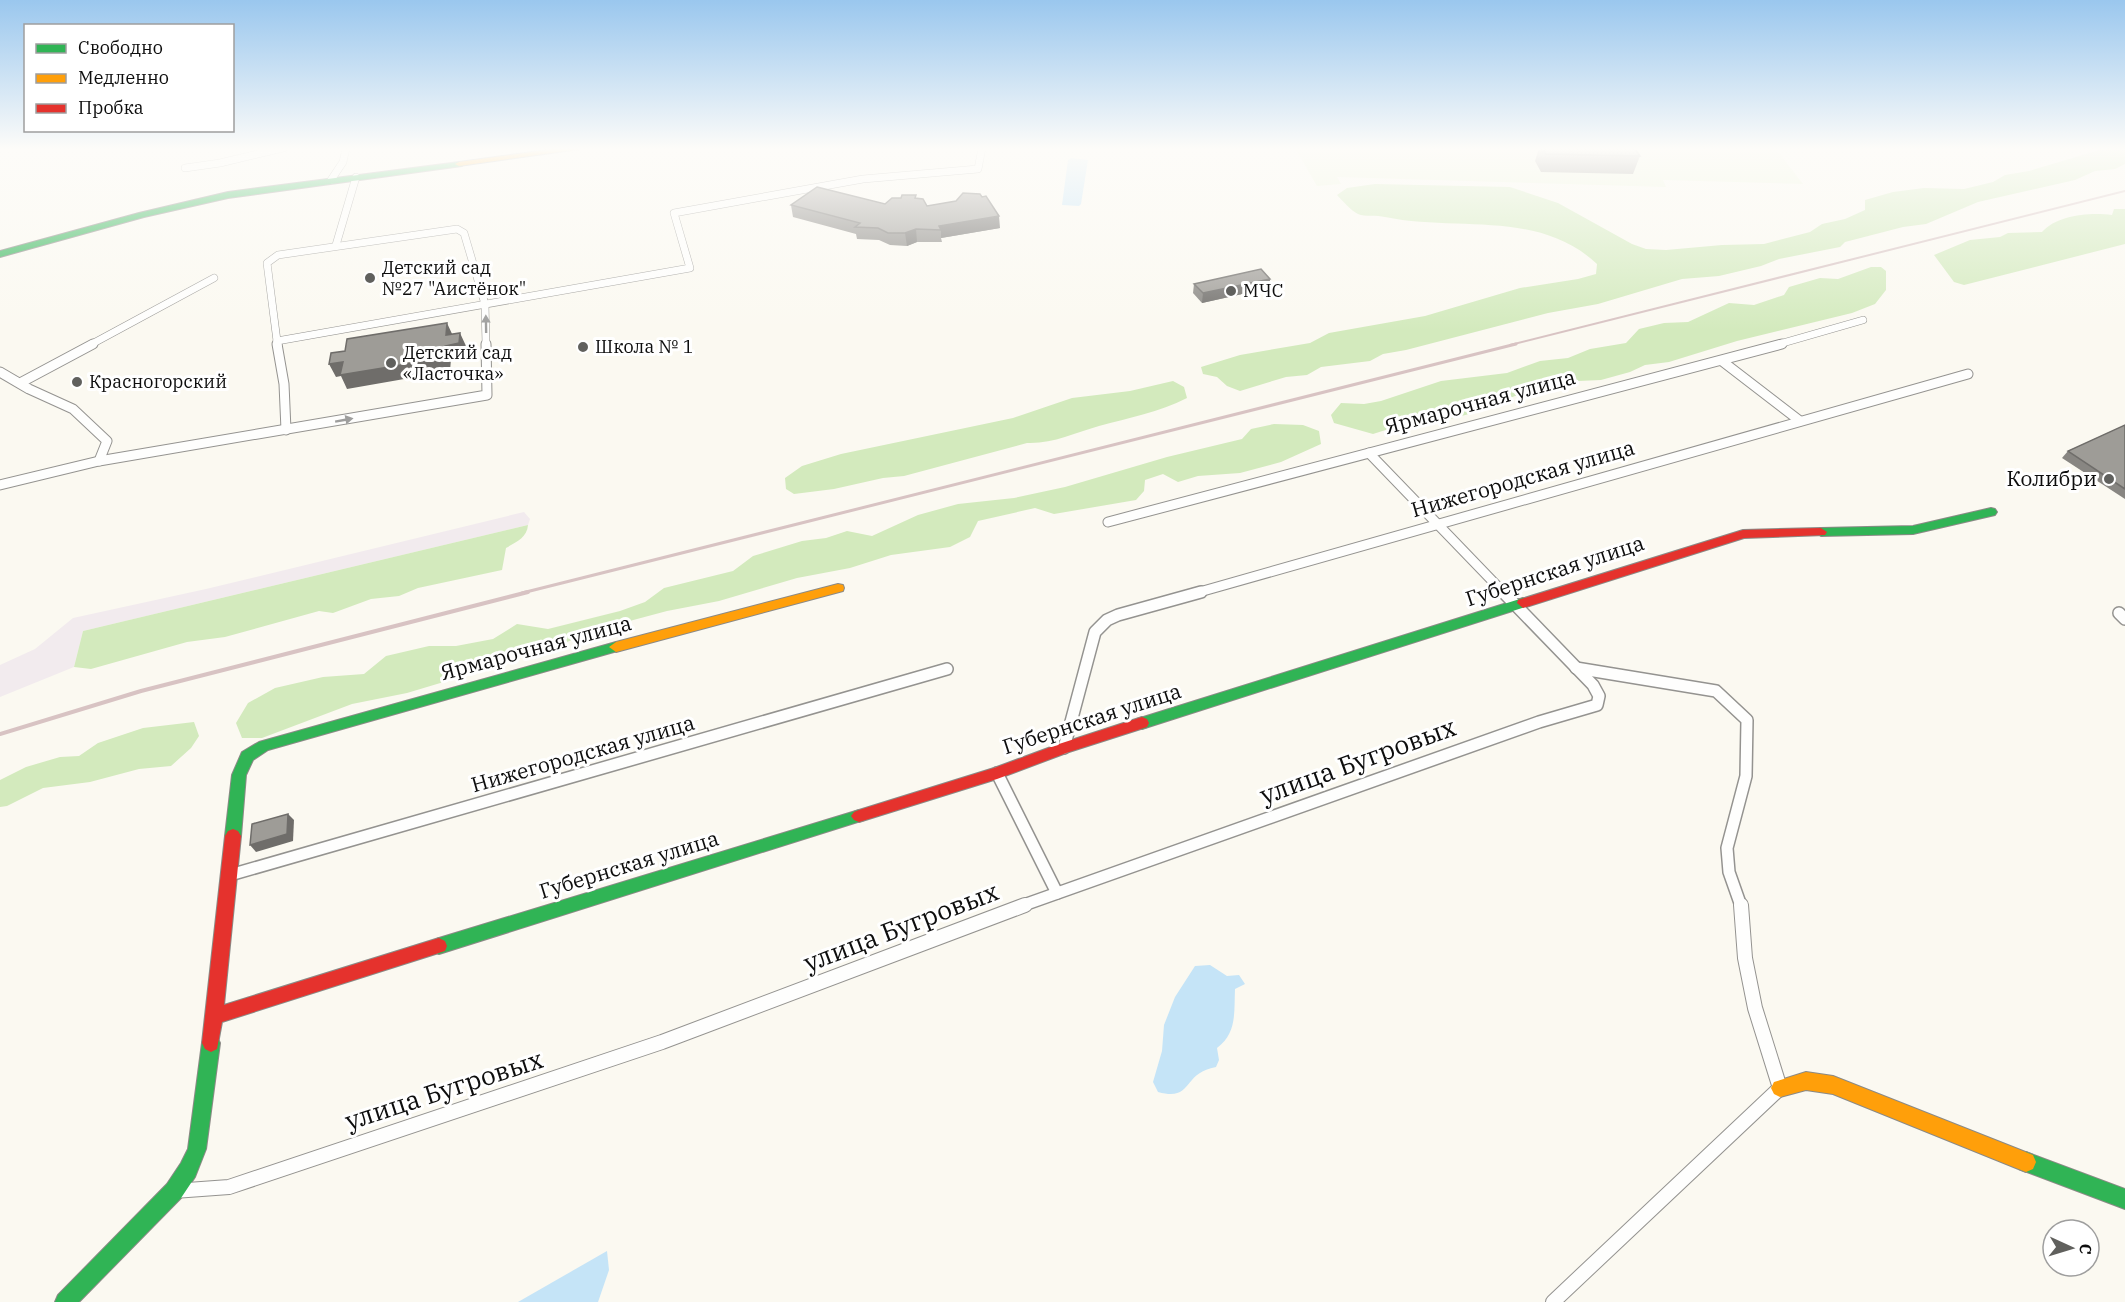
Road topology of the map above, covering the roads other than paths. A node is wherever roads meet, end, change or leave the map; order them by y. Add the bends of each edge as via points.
1 (173, 209) edge
2 (347, 209) edge
3 (695, 209) edge
4 (336, 245) junction
5 (0, 255) edge
6 (214, 278) dead end
7 (485, 304) junction
8 (1863, 320) dead end
9 (277, 341) junction
10 (1722, 361) junction
11 (0, 372) edge
12 (1968, 374) dead end
13 (20, 383) junction
14 (1800, 421) junction
15 (286, 430) junction
16 (1369, 453) junction
17 (99, 461) junction
18 (0, 485) edge
19 (1991, 512) dead end
20 (1108, 522) dead end
21 (1438, 524) junction
22 (838, 588) dead end
23 (1516, 606) junction
24 (1576, 668) junction
25 (947, 669) dead end
26 (1064, 748) junction
27 (997, 772) junction
28 (230, 875) junction
29 (1057, 894) junction
30 (215, 1016) junction
31 (1780, 1088) junction
32 (174, 1191) junction
33 (2125, 1198) edge
34 (64, 1302) edge
35 (1553, 1302) edge

1 - 5 street
2 - 4 street
3 - 7 street via 674,213 690,268
4 - 7 street via 462,230
4 - 9 street via 288,252 267,263
6 - 13 street
7 - 9 street
15 -> 7 street via 487,395
8 - 10 street, Ярмарочная улица
9 - 15 street
10 - 14 street
10 - 16 street, Ярмарочная улица
11 - 13 street
12 - 14 street, Нижегородская улица
13 - 17 street via 73,409 107,441
14 - 21 street, Нижегородская улица
15 - 17 street
16 - 20 street, Ярмарочная улица
16 - 21 street
17 - 18 street
19 - 23 street, Губернская улица via 1912,530 1743,534
21 - 23 street
21 - 26 street, Нижегородская улица via 1107,620 1095,632
22 - 28 street, Ярмарочная улица via 264,746 247,756 239,775
23 - 24 street
23 - 26 street, Губернская улица
24 - 29 street, улица Бугровых via 1593,685 1599,696 1597,705 1539,722
24 - 31 street via 1716,691 1747,720 1746,776 1727,848 1729,872 1741,902 1745,958 1755,1008
25 - 28 street, Нижегородская улица
26 - 27 street, Губернская улица
27 - 29 street
27 - 30 street, Губернская улица
28 - 30 street
29 - 32 street, улица Бугровых via 640,1050 229,1187
30 - 32 street via 197,1149
31 - 33 street via 1796,1081 1815,1080 1833,1085
31 - 35 street
32 - 34 street

